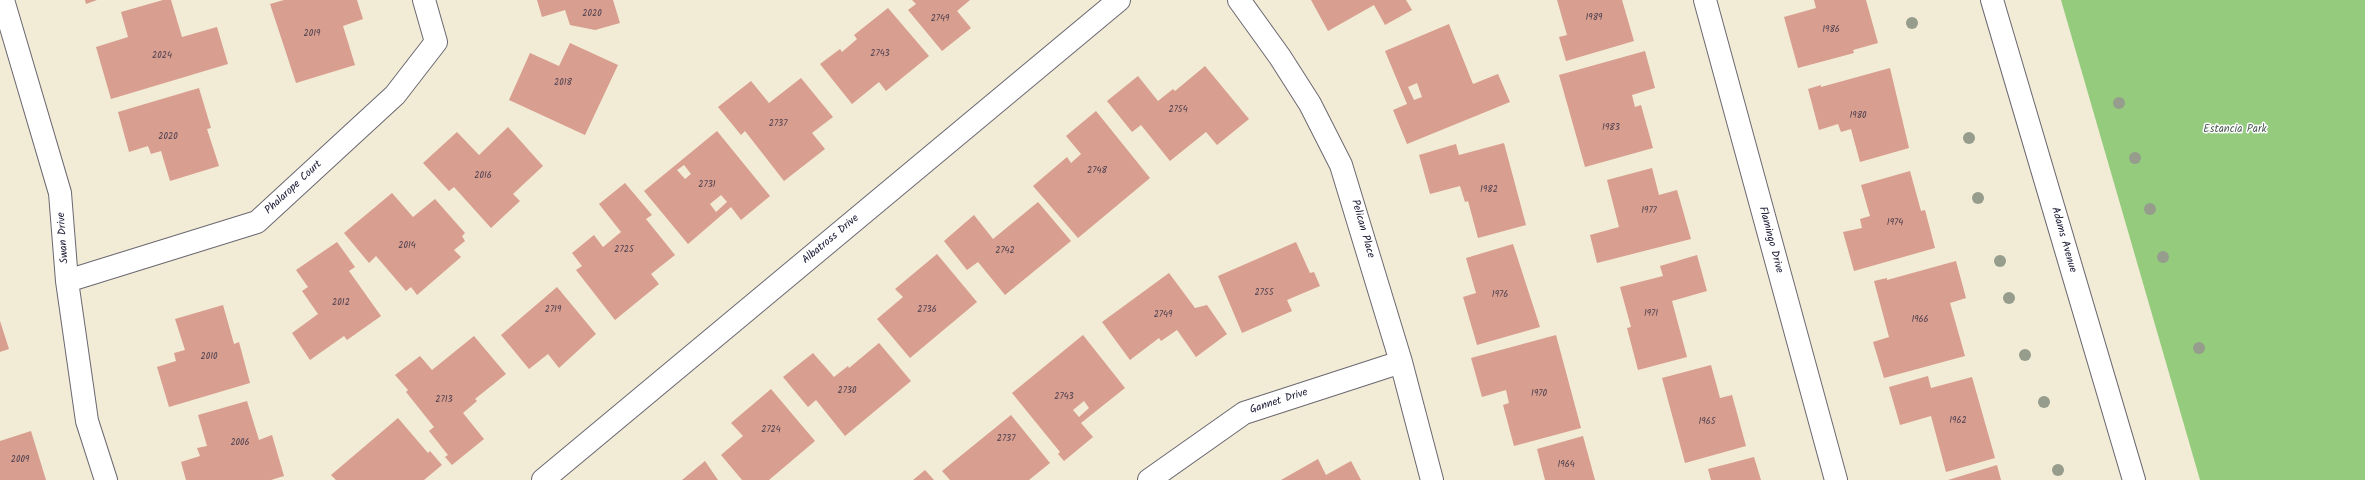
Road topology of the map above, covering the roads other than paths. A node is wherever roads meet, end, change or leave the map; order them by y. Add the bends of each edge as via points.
1 (3, 0) edge
2 (424, 0) edge
3 (1120, 0) edge
4 (1239, 0) edge
5 (1704, 0) edge
6 (1992, 0) edge
7 (67, 281) junction
8 (1401, 362) junction
9 (106, 480) edge
10 (542, 480) edge
11 (1149, 480) edge
12 (1432, 480) edge
13 (1836, 480) edge
14 (2134, 480) edge

1 - 7 street, Swan Drive via 60,192
2 - 7 street, Phalarope Court via 436,42 395,95 257,222
3 - 10 street, Albatross Drive
4 - 8 street, Pelican Place via 1310,104 1341,164
5 - 13 street, Flamingo Drive
6 - 14 street, Adams Avenue
7 - 9 street, Swan Drive via 87,421
8 - 11 street, Gannet Drive via 1244,413
8 - 12 street, Pelican Place

